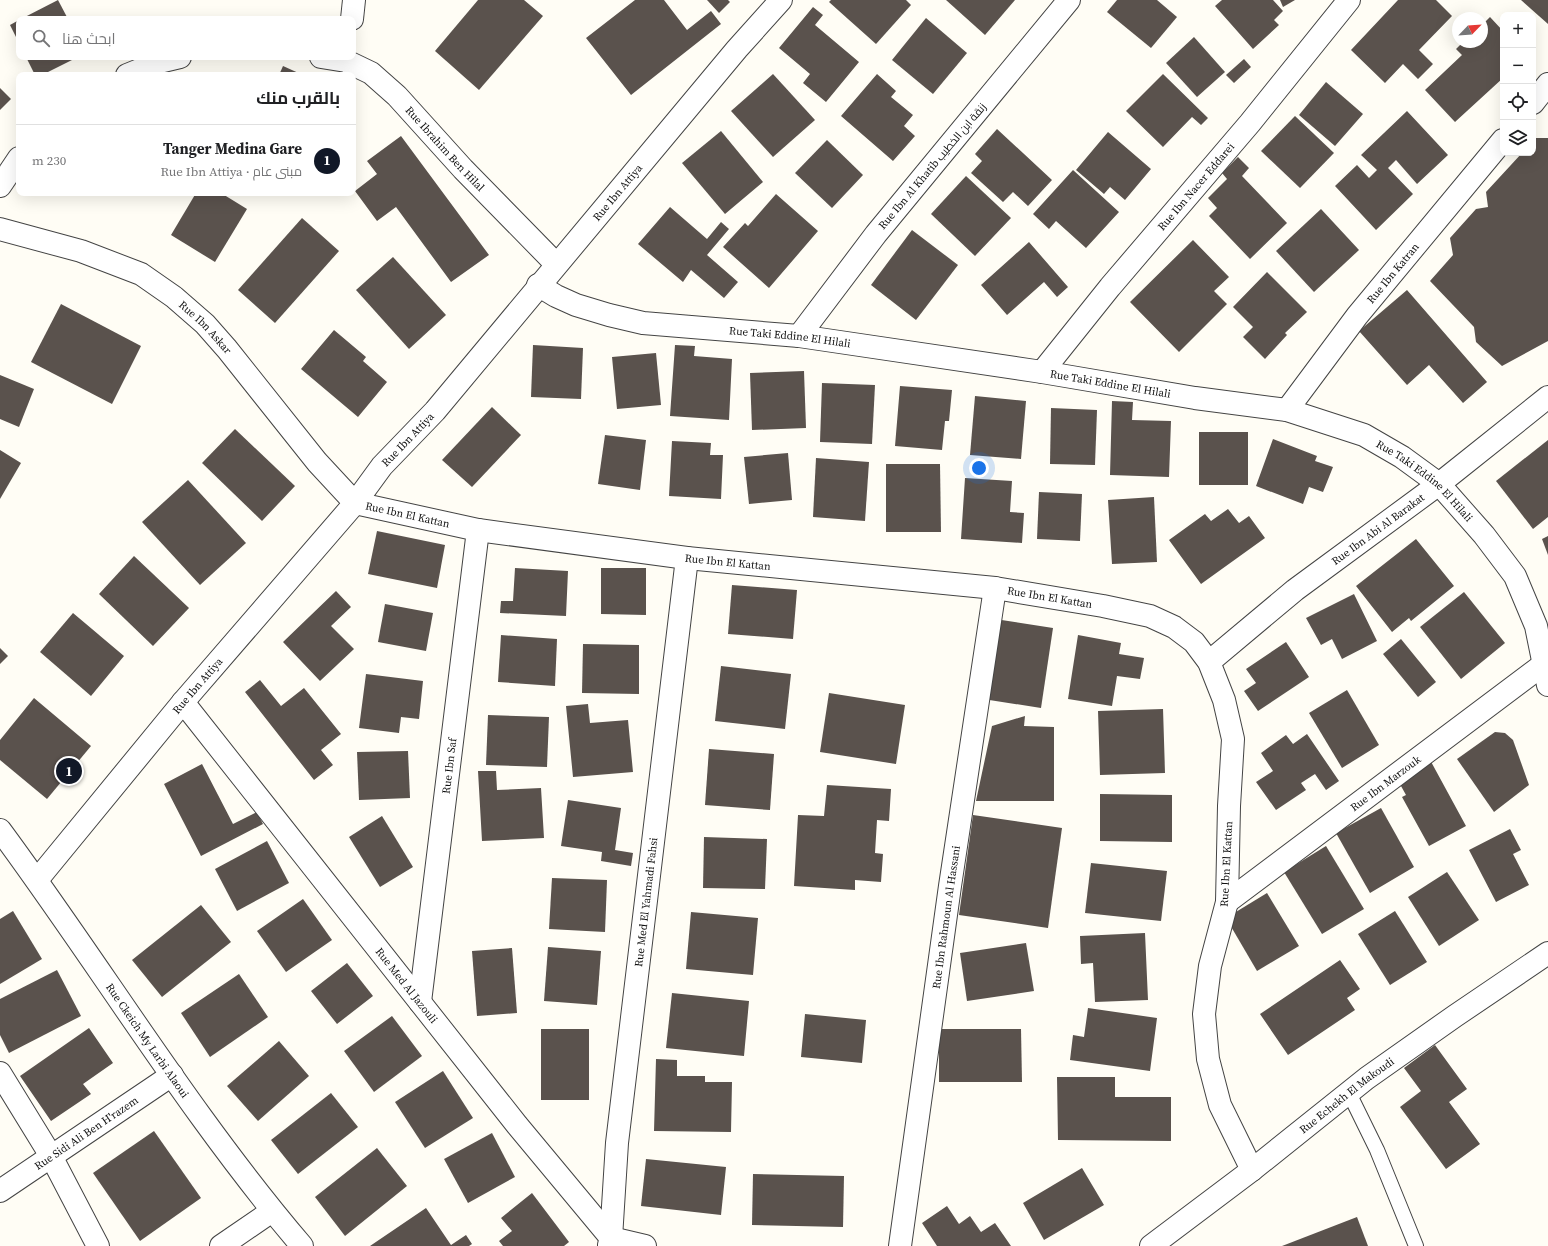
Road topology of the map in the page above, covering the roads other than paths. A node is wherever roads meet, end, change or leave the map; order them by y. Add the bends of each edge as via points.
1 (354, 0) edge
2 (781, 0) edge
3 (1069, 0) edge
4 (1349, 0) edge
5 (352, 16) edge
6 (167, 60) edge
7 (349, 60) edge
8 (134, 72) edge
9 (1548, 84) edge
10 (1536, 99) edge
11 (1500, 144) edge
12 (16, 162) edge
13 (0, 186) edge
14 (0, 229) edge
15 (556, 264) junction
16 (538, 285) junction
17 (799, 336) junction
18 (1042, 372) junction
19 (1548, 397) edge
20 (1288, 410) junction
21 (1439, 484) junction
22 (355, 502) junction
23 (478, 530) junction
24 (687, 558) junction
25 (995, 588) junction
26 (1209, 662) junction
27 (1546, 675) edge
28 (183, 702) junction
29 (0, 830) edge
30 (37, 880) junction
31 (1227, 902) junction
32 (1548, 953) edge
33 (420, 1002) junction
34 (0, 1073) edge
35 (172, 1075) junction
36 (1349, 1093) junction
37 (51, 1156) junction
38 (1252, 1170) junction
39 (0, 1191) edge
40 (272, 1211) junction
41 (610, 1242) edge
42 (98, 1246) edge
43 (221, 1246) edge
44 (302, 1246) edge
45 (645, 1246) edge
46 (900, 1246) edge
47 (1151, 1246) edge
48 (1416, 1246) edge

1 - 5 street
2 - 15 street, Rue Ibn Attiya
3 - 17 street, Rue Ibn Al Khatib زنقة ابن الخطيب via 876,234
4 - 18 street, Rue Ibn Nacer Eddarei
6 - 8 street
7 - 15 street, Rue Ibrahim Ben Hilal via 370,73 397,96 463,169
9 - 10 street
11 - 20 street, Rue Ibn Katran via 1357,316
12 - 13 street
14 - 22 street, Rue Ibn Askar via 81,251 141,274 174,297 205,324 316,462
15 - 16 street, Rue Ibn Attiya
16 - 17 street, Rue Taki Eddine El Hilali via 576,305 643,323
16 - 22 street, Rue Ibn Attiya via 435,411 382,466
17 - 18 street, Rue Taki Eddine El Hilali
18 - 20 street, Rue Taki Eddine El Hilali via 1195,398
19 - 21 street, Rue Ibn Abi Al Barakat
20 - 21 street, Rue Taki Eddine El Hilali via 1364,435 1402,457
21 - 26 street, Rue Ibn Abi Al Barakat via 1295,590
21 - 27 street, Rue Taki Eddine El Hilali via 1484,534 1515,576 1536,626
22 - 23 street, Rue Ibn El Kattan
22 - 28 street, Rue Ibn Attiya
23 - 24 street, Rue Ibn El Kattan
23 - 33 street, Rue Ibn Saf
24 - 25 street, Rue Ibn El Kattan
24 - 41 street, Rue Med El Yahmadi Fahsi via 617,1143
25 - 26 street, Rue Ibn El Kattan via 1150,616 1174,627 1194,642
25 - 46 street, Rue Ibn Rahmoun Al Hassani
26 - 31 street, Rue Ibn El Kattan via 1224,700 1233,739
27 - 31 street, Rue Ibn Marzouk
28 - 30 street, Rue Ibn Attiya
28 - 33 street, Rue Med Al Jazouli
29 - 30 street, Rue Ckeich My Larbi Alaoui
30 - 35 street, Rue Ckeich My Larbi Alaoui
31 - 38 street, Rue Ibn El Kattan via 1210,966 1204,1014 1208,1059 1220,1105
32 - 36 street, Rue Echekh El Makoudi
33 - 41 street, Rue Med Al Jazouli
34 - 37 street
35 - 37 street, Rue Sidi Ali Ben H'razem
35 - 40 street, Rue Ckeich My Larbi Alaoui
36 - 38 street, Rue Echekh El Makoudi
36 - 48 lane via 1377,1150
37 - 39 street, Rue Sidi Ali Ben H'razem
37 - 42 street
38 - 47 street, Rue Echekh El Makoudi
40 - 43 street
40 - 44 street, Rue Ckeich My Larbi Alaoui
41 - 45 street

